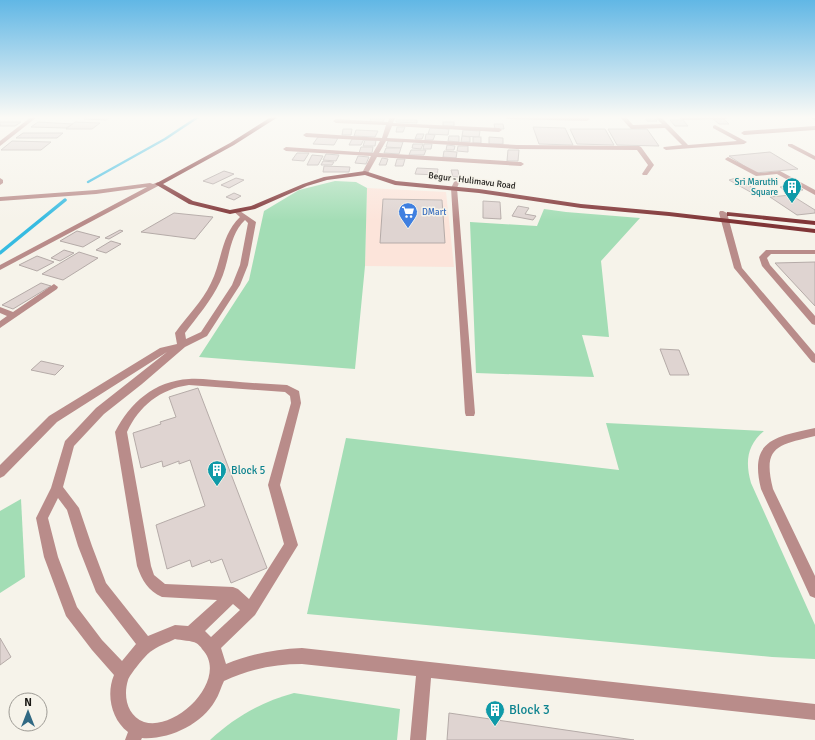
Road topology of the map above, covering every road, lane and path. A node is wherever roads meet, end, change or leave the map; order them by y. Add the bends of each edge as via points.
1 (218, 152) edge
2 (331, 152) edge
3 (641, 152) edge
4 (803, 152) edge
5 (375, 154) junction
6 (815, 158) edge
7 (728, 159) dead end
8 (521, 164) dead end
9 (365, 173) junction
10 (645, 174) dead end
11 (0, 180) edge
12 (0, 183) edge
13 (158, 184) junction
14 (455, 186) junction
15 (815, 194) edge
16 (0, 199) edge
17 (241, 214) junction
18 (724, 217) junction
19 (815, 223) edge
20 (815, 231) edge
21 (815, 252) edge
22 (0, 268) edge
23 (54, 287) dead end
24 (0, 310) edge
25 (13, 315) junction
26 (815, 322) edge
27 (0, 325) edge
28 (182, 345) junction
29 (815, 360) edge
30 (470, 413) dead end
31 (815, 432) edge
32 (0, 473) edge
33 (57, 488) junction
34 (815, 591) edge
35 (233, 594) junction
36 (250, 610) junction
37 (190, 635) junction
38 (146, 645) junction
39 (211, 647) junction
40 (424, 669) junction
41 (123, 673) junction
42 (217, 676) junction
43 (815, 712) edge
44 (136, 734) edge
45 (168, 734) edge
46 (418, 740) edge

1 - 13 main road
2 - 5 street
3 - 10 street via 650,165
4 - 6 street
5 - 8 street
5 - 9 street
7 - 15 street via 758,175 778,172
9 - 14 main road, Begur - Hulimavu Road via 395,183
9 - 17 main road via 326,178
11 - 12 street
13 - 16 street via 96,192
13 - 17 main road via 191,203
13 - 22 street
14 - 18 main road, Begur - Hulimavu Road via 581,206
14 - 30 street
17 - 28 street via 228,243 217,281 203,304 180,332
17 - 28 street via 252,222 244,265 236,285 204,334
18 - 19 main road, Begur - Hulimavu Road
18 - 20 main road, Begur - Hulimavu Road
18 - 29 street via 738,268
21 - 26 street via 769,252 763,257 766,266
23 - 25 street
24 - 25 street
25 - 27 street
28 - 32 street via 163,350 53,419
28 - 33 street via 100,411 69,444
31 - 34 street via 775,444 765,455 762,471 767,489
33 - 38 street via 73,508 101,587
33 - 41 street via 42,518 52,557 71,611
35 - 36 street
35 - 36 street via 162,590 145,573 121,432 128,418 142,402 165,388 188,382 287,389 295,394 296,403 274,485 291,545
35 - 37 street
36 - 39 street
37 - 38 street via 175,632
37 - 39 street via 201,637
38 - 41 street
39 - 42 street via 217,660
40 - 42 street via 283,656 249,662
40 - 43 street
40 - 46 street
41 - 44 street via 118,690 119,705
42 - 45 street via 212,692 201,708
44 - 45 street

